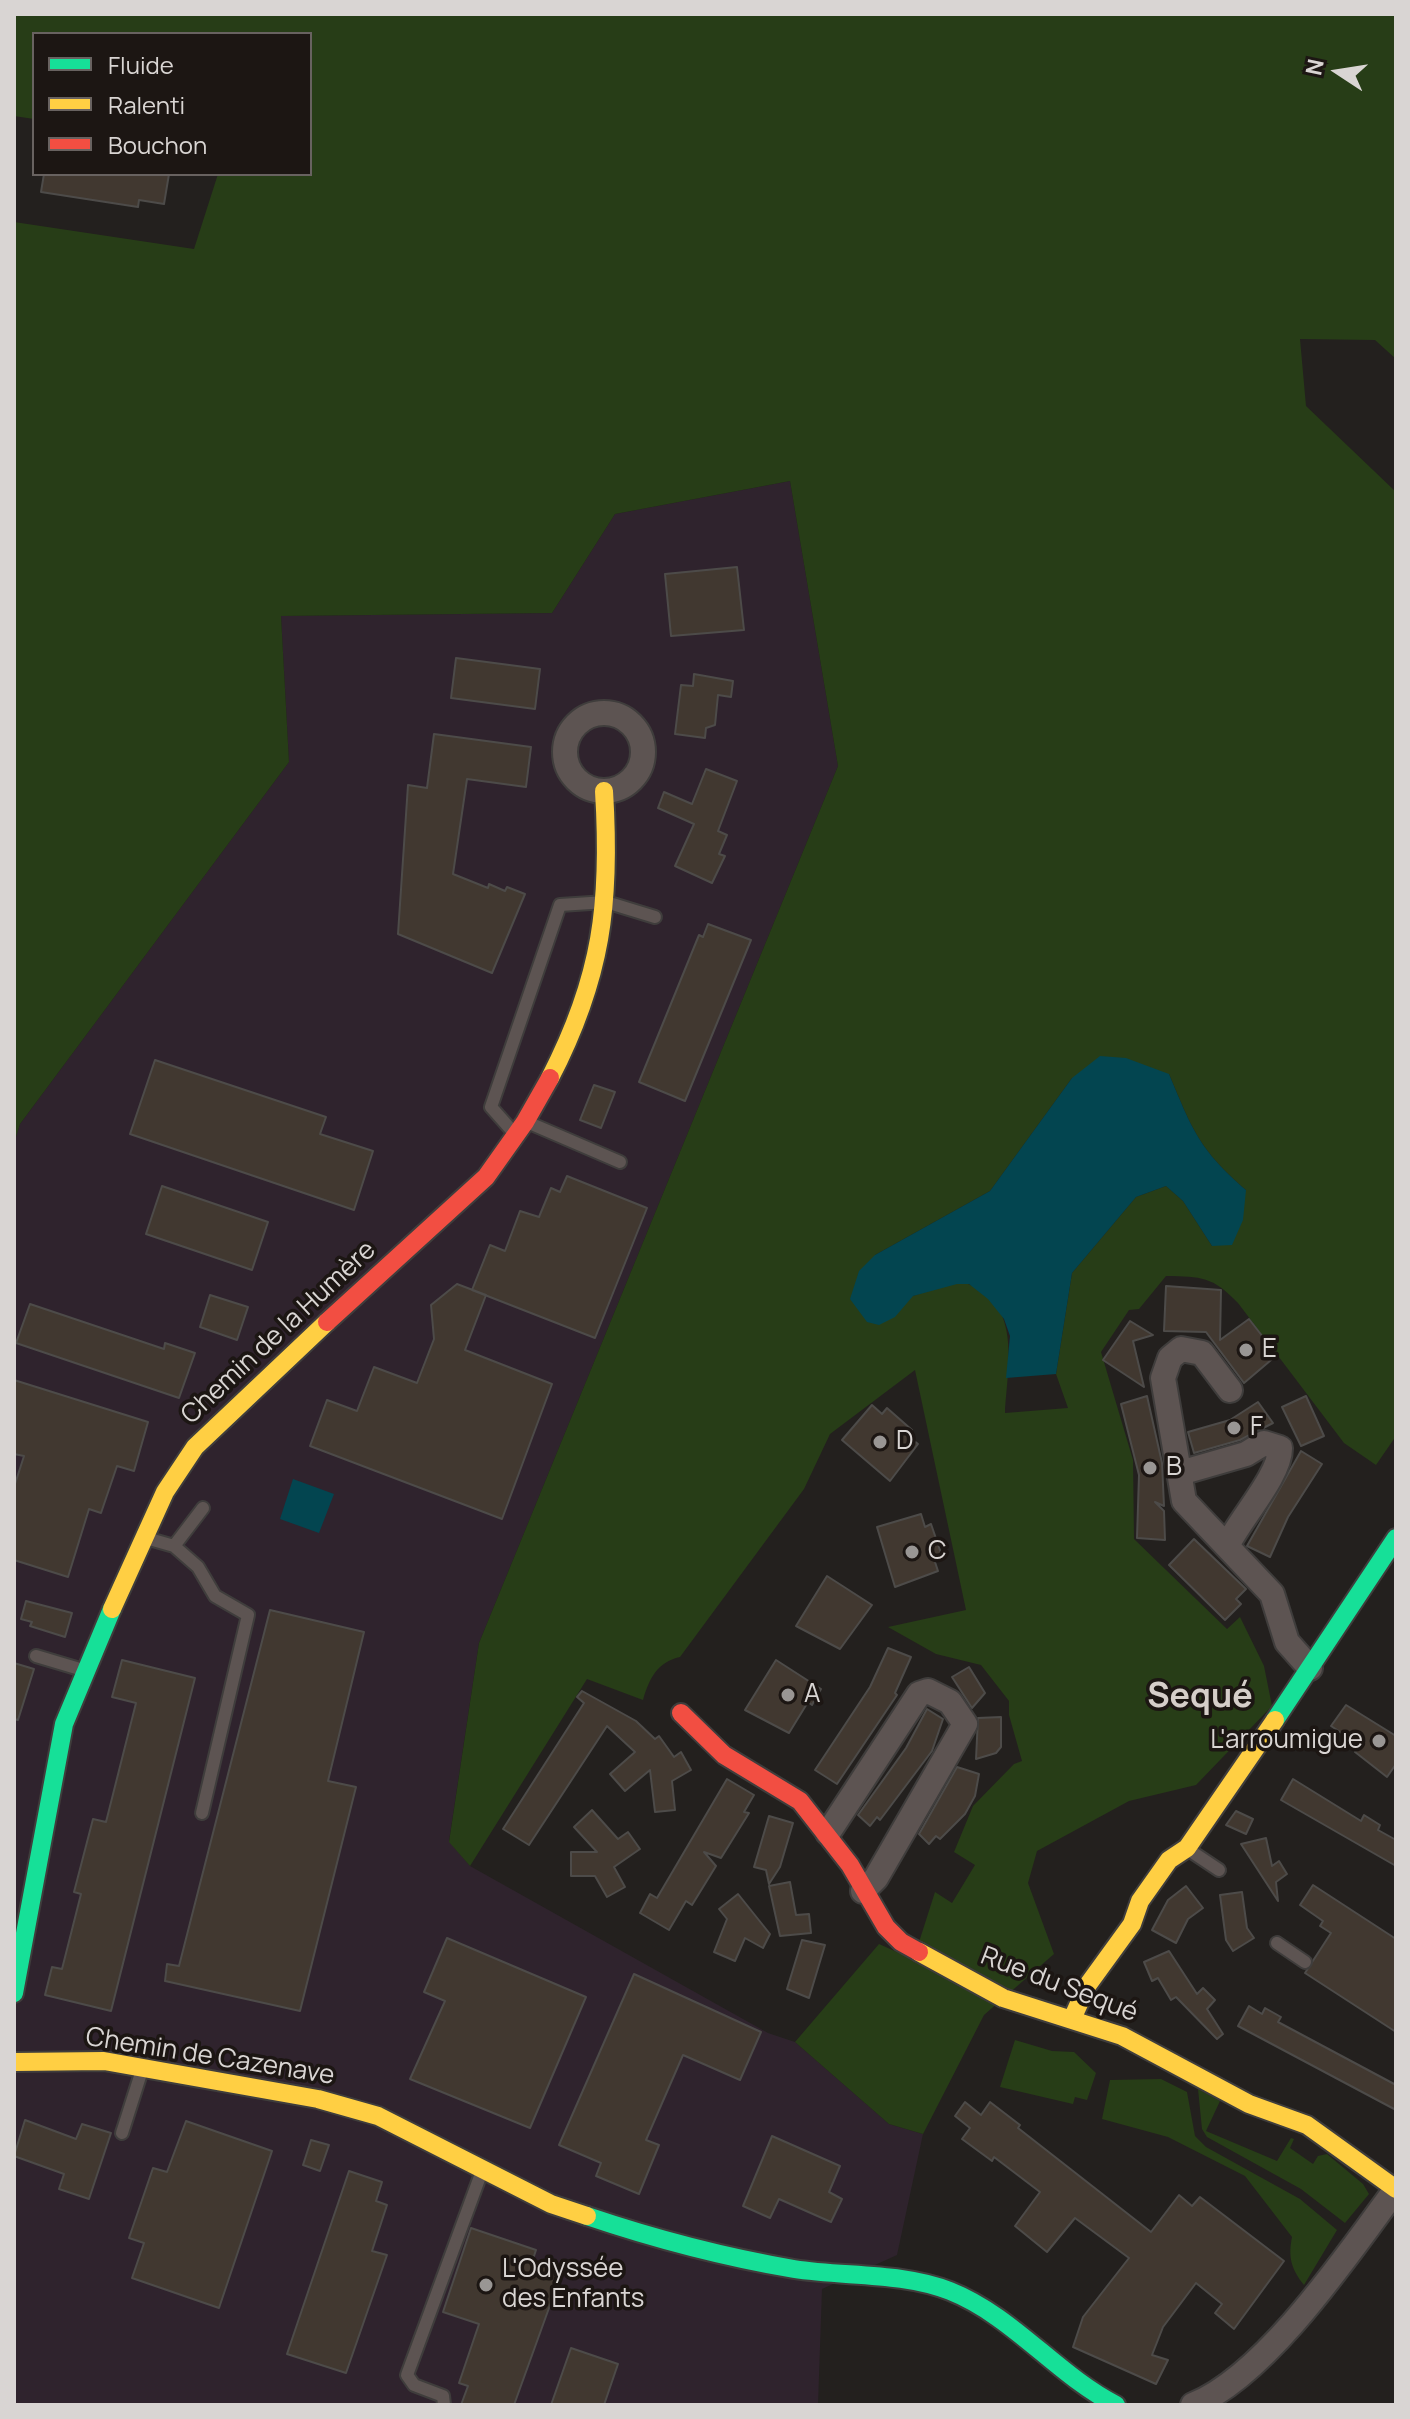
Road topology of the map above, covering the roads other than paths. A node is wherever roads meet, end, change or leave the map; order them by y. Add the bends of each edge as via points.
1 (604, 791) dead end
2 (606, 902) junction
3 (655, 917) dead end
4 (522, 1130) junction
5 (620, 1162) dead end
6 (1230, 1390) dead end
7 (1180, 1473) junction
8 (203, 1508) dead end
9 (143, 1537) junction
10 (1396, 1538) edge
11 (174, 1546) junction
12 (1227, 1546) junction
13 (36, 1656) dead end
14 (1310, 1668) junction
15 (83, 1670) junction
16 (681, 1713) dead end
17 (202, 1813) dead end
18 (828, 1833) junction
19 (1187, 1848) junction
20 (1219, 1870) dead end
21 (863, 1891) junction
22 (22, 1909) edge
23 (1277, 1943) dead end
24 (1305, 1962) dead end
25 (14, 1993) edge
26 (1072, 2019) junction
27 (14, 2062) edge
28 (142, 2067) junction
29 (122, 2133) dead end
30 (482, 2171) junction
31 (1396, 2189) edge
32 (1100, 2402) edge
33 (444, 2405) edge
34 (1193, 2405) edge

1 - 2 street, Chemin de la Humère
2 - 3 lane
2 - 4 street, Chemin de la Humère via 588,984
2 - 4 lane via 560,905 491,1107
4 - 5 lane
4 - 9 street, Chemin de la Humère via 475,1187 217,1423 165,1492
6 - 7 street via 1202,1353 1181,1349 1170,1358 1164,1397
7 - 12 street via 1189,1510
7 - 12 street via 1246,1454 1264,1443 1280,1448 1271,1477
8 - 11 lane
9 - 11 lane
9 - 15 street, Chemin de la Humère
10 - 14 street
11 - 17 lane via 198,1567 215,1596 248,1615
12 - 14 street via 1272,1594 1287,1642
13 - 15 lane
14 - 19 street
15 - 22 street, Chemin de la Humère via 64,1724
16 - 18 street, Rue du Sequé via 724,1755 800,1801
18 - 21 street, Rue du Sequé
18 - 21 street via 919,1694 928,1691 960,1712 965,1724 876,1878
19 - 20 lane
19 - 26 street via 1169,1860 1140,1901 1132,1924 1087,1986
21 - 26 street, Rue du Sequé via 901,1942 1003,1998
22 - 25 street, Chemin de la Humère
23 - 24 lane
26 - 31 street, Rue du Sequé via 1122,2036 1249,2104 1307,2125
27 - 28 street, Chemin de Cazenave via 73,2060
28 - 29 lane
28 - 30 street, Chemin de Cazenave via 352,2108 406,2129
30 - 32 street, Chemin de Cazenave via 551,2204 699,2251 824,2274 928,2283 955,2293 1013,2330
30 - 33 lane via 407,2375 414,2385 443,2396
31 - 34 street via 1292,2323 1230,2381

